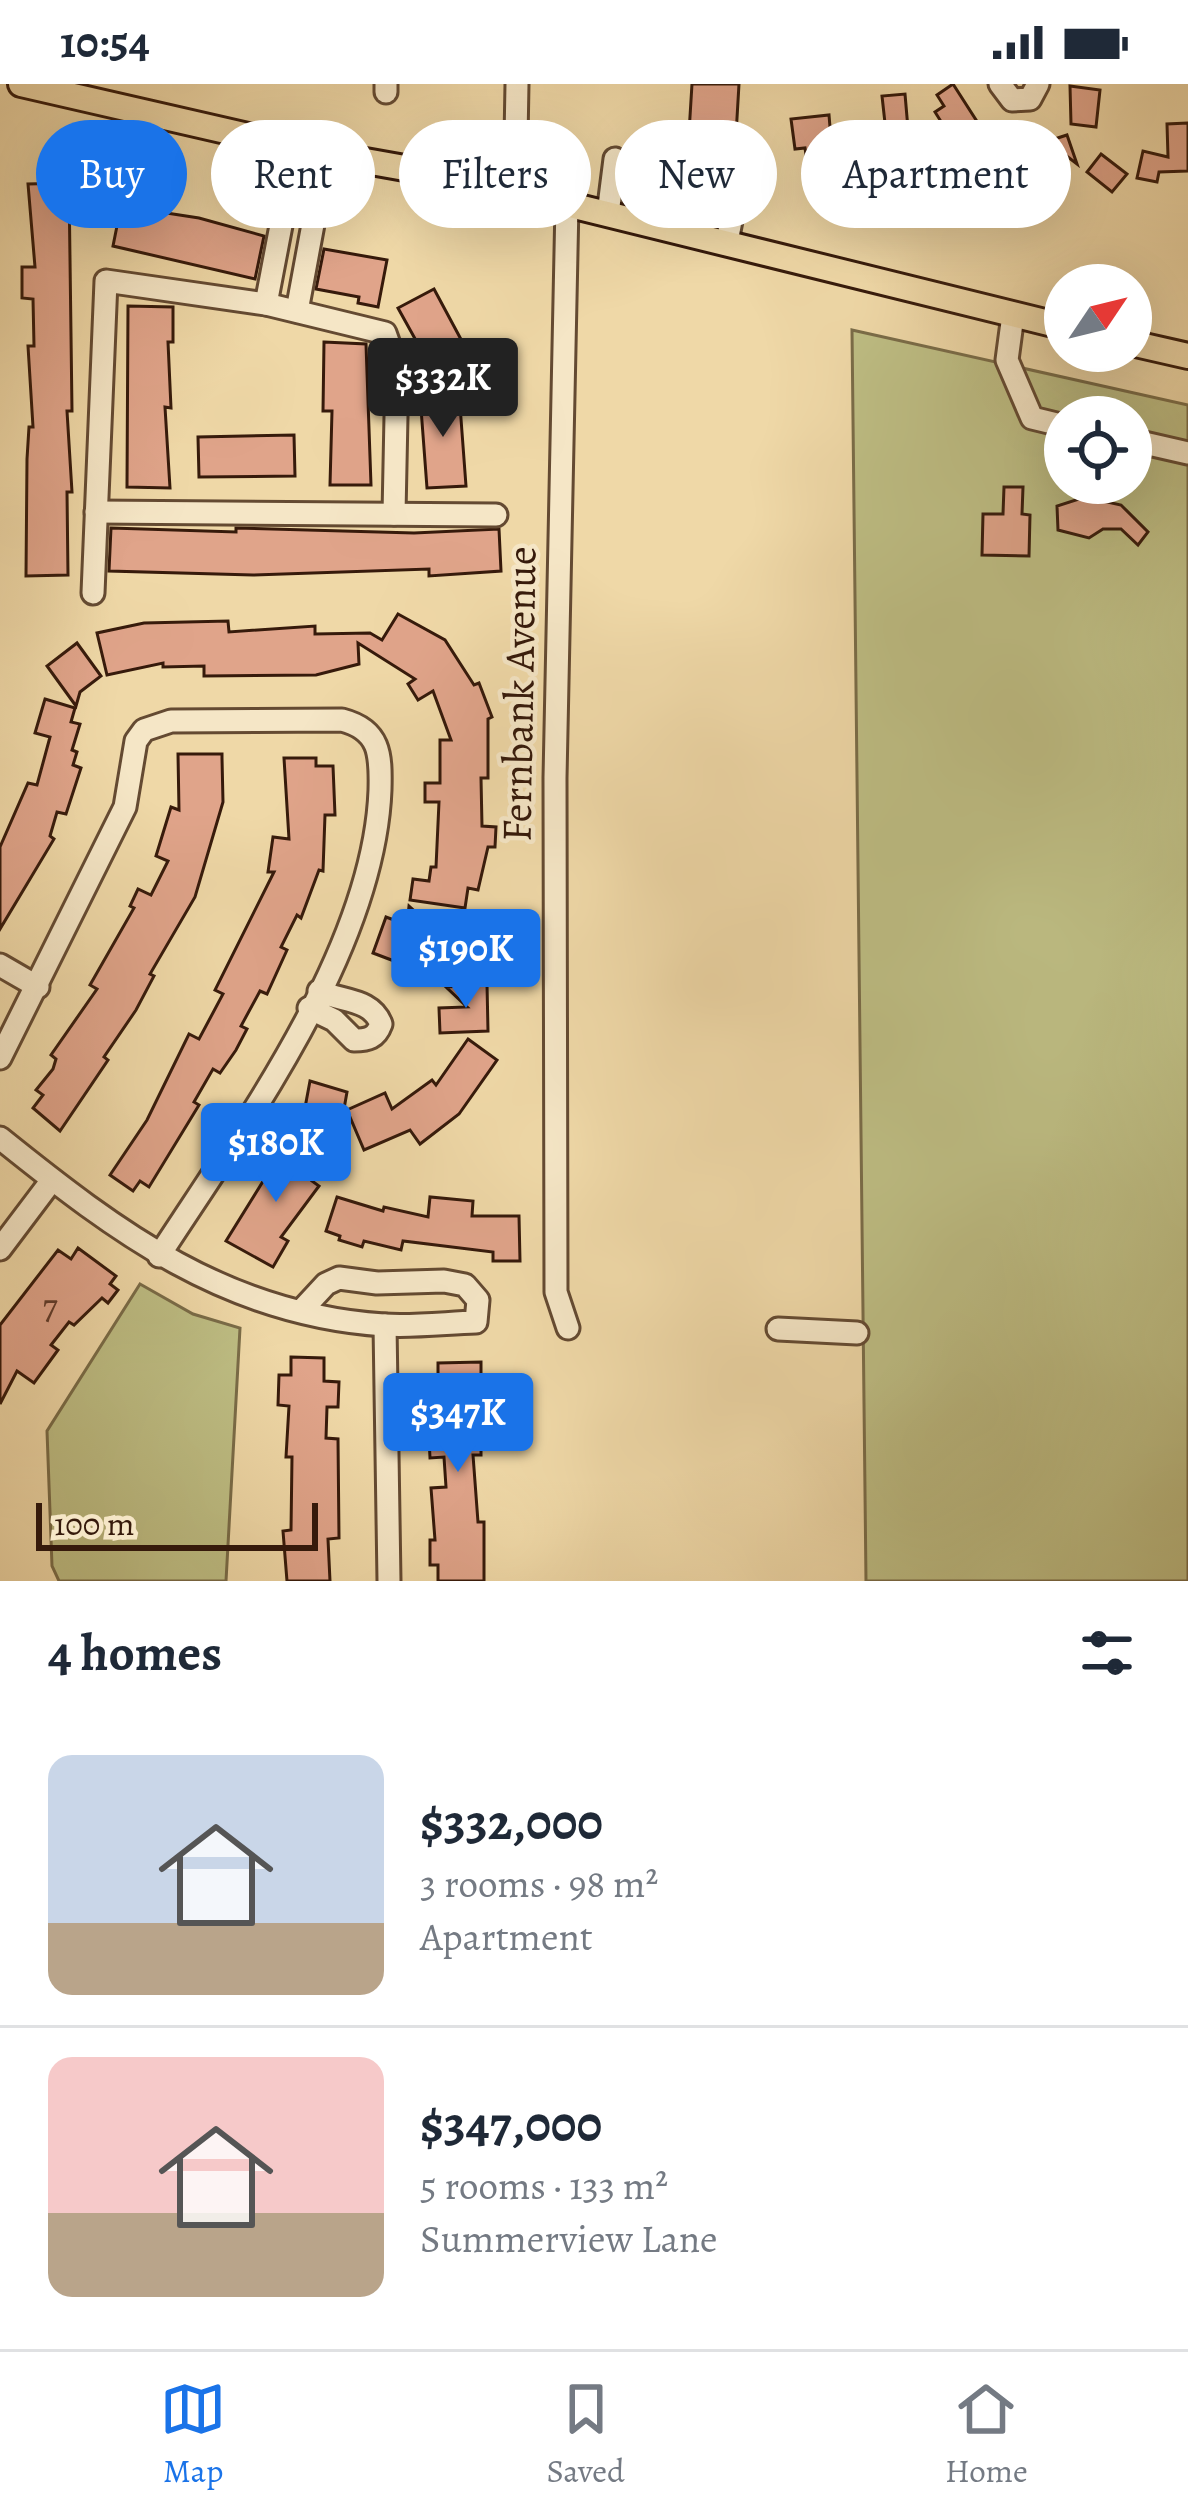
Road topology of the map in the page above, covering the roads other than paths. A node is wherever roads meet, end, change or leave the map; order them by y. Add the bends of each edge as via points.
1 (20, 84) edge
2 (517, 84) edge
3 (1000, 84) edge
4 (1038, 84) edge
5 (516, 120) edge
6 (211, 127) edge
7 (615, 159) dead end
8 (591, 210) edge
9 (608, 214) junction
10 (280, 228) edge
11 (312, 228) edge
12 (567, 228) edge
13 (680, 230) junction
14 (727, 242) junction
15 (266, 304) junction
16 (297, 311) junction
17 (1013, 315) junction
18 (1044, 322) edge
19 (1152, 348) edge
20 (1188, 356) edge
21 (1044, 421) edge
22 (1152, 445) edge
23 (1188, 453) edge
24 (96, 512) junction
25 (394, 514) junction
26 (496, 515) dead end
27 (93, 592) dead end
28 (0, 965) edge
29 (38, 988) junction
30 (0, 1058) edge
31 (0, 1138) edge
32 (52, 1180) junction
33 (0, 1249) edge
34 (159, 1256) junction
35 (301, 1311) junction
36 (385, 1325) junction
37 (568, 1328) dead end
38 (778, 1330) dead end
39 (857, 1333) dead end
40 (388, 1581) edge

1 - 6 main road
2 - 5 street
3 - 4 street via 1012,100 1030,100
7 - 9 street
8 - 9 main road
9 - 13 main road
10 - 15 street
11 - 16 street
12 - 37 street, Fernbank Avenue via 555,848 556,1292
13 - 14 main road
13 - 14 street via 689,164 741,167
14 - 17 main road
15 - 16 street
15 - 24 street via 106,280
16 - 25 street via 385,333 397,367
17 - 18 main road
17 - 21 street via 1007,360 1032,418
19 - 20 main road
22 - 23 street
24 - 25 street
24 - 27 street
25 - 26 street
28 - 29 street
29 - 30 street
29 - 34 street via 125,807 144,730 171,721 342,720 363,726 377,742 379,826 354,912 281,1065
31 - 32 street
32 - 33 street
32 - 34 street
34 - 35 street
35 - 36 street
35 - 36 street via 339,1278 444,1281 465,1285 478,1300 476,1322
36 - 40 street
38 - 39 street

